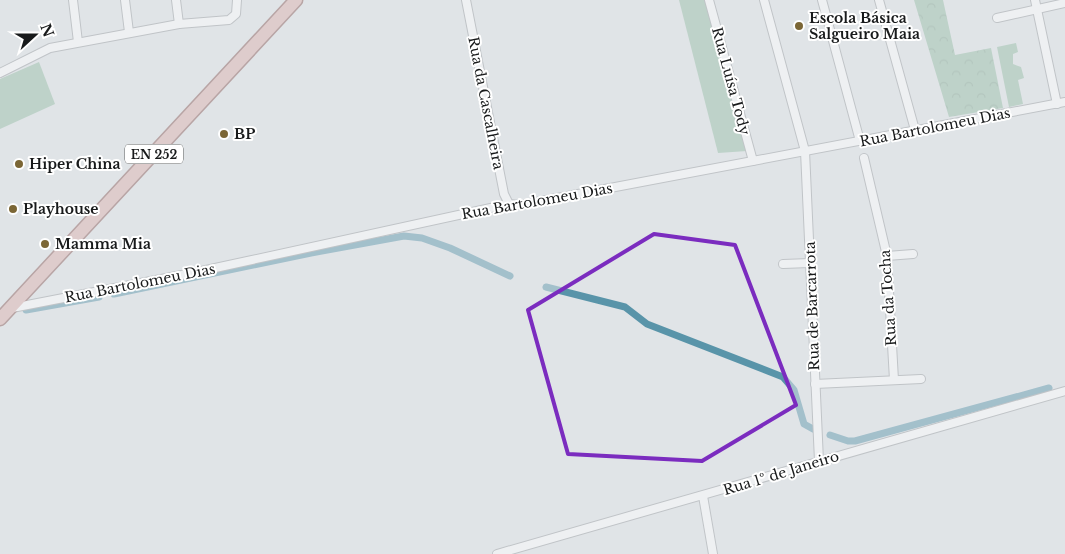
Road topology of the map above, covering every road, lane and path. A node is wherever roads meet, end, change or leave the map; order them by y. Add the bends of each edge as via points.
1 (72, 0) edge
2 (125, 0) edge
3 (176, 0) edge
4 (237, 0) edge
5 (296, 0) edge
6 (466, 0) edge
7 (709, 0) edge
8 (764, 0) edge
9 (822, 0) edge
10 (879, 0) edge
11 (1035, 0) edge
12 (1065, 3) edge
13 (1037, 9) junction
14 (997, 18) dead end
15 (179, 24) junction
16 (129, 32) junction
17 (78, 42) junction
18 (0, 73) edge
19 (1061, 103) edge
20 (915, 130) junction
21 (860, 141) junction
22 (805, 151) junction
23 (864, 158) dead end
24 (753, 161) junction
25 (510, 204) junction
26 (913, 254) dead end
27 (887, 256) junction
28 (810, 263) junction
29 (783, 264) dead end
30 (10, 308) junction
31 (0, 318) edge
32 (921, 379) dead end
33 (894, 380) junction
34 (815, 384) junction
35 (1065, 391) edge
36 (819, 461) junction
37 (703, 496) junction
38 (497, 554) edge
39 (713, 554) edge

1 - 17 street
2 - 16 street
3 - 15 street
4 - 15 street via 236,14 229,20
5 - 30 main road, EN 252
6 - 25 street, Rua da Cascalheira via 504,194
7 - 24 street, Rua Luísa Tody
8 - 22 street, Rua de Barcarrota
9 - 21 street
10 - 20 street
11 - 13 street
12 - 13 street
13 - 14 street
13 - 19 street
15 - 16 street
16 - 17 street
17 - 18 street via 50,48
19 - 20 street, Rua Bartolomeu Dias
20 - 21 street, Rua Bartolomeu Dias
21 - 22 street, Rua Bartolomeu Dias
22 - 24 street, Rua Bartolomeu Dias
22 - 28 street, Rua de Barcarrota
23 - 27 street, Rua da Tocha
24 - 25 street, Rua Bartolomeu Dias
25 - 30 street, Rua Bartolomeu Dias via 192,273
26 - 27 street
27 - 33 street, Rua da Tocha
28 - 29 street
28 - 34 street, Rua de Barcarrota
30 - 31 main road, EN 252
32 - 33 street
33 - 34 street
34 - 36 street, Rua de Barcarrota
35 - 36 street, Rua 1º de Janeiro
36 - 37 street, Rua 1º de Janeiro
37 - 38 street, Rua 1º de Janeiro
37 - 39 street

